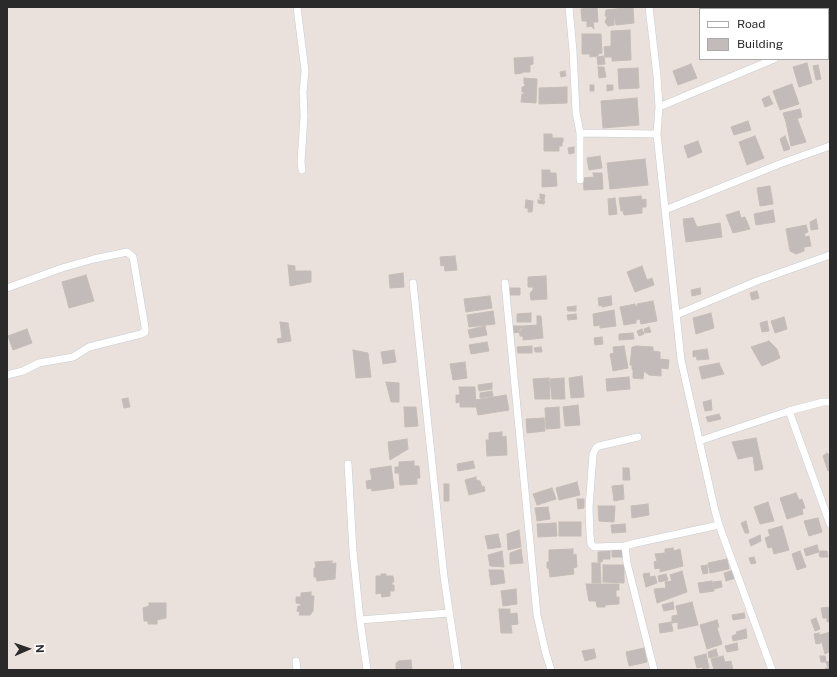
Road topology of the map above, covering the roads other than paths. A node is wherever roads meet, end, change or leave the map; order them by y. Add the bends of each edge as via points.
1 (297, 7) edge
2 (569, 7) edge
3 (649, 7) edge
4 (772, 60) edge
5 (659, 107) junction
6 (580, 133) junction
7 (657, 134) junction
8 (830, 146) edge
9 (302, 170) dead end
10 (580, 180) dead end
11 (665, 210) junction
12 (830, 255) edge
13 (413, 283) dead end
14 (505, 283) dead end
15 (7, 288) edge
16 (676, 315) junction
17 (7, 375) edge
18 (830, 402) edge
19 (790, 411) junction
20 (638, 437) dead end
21 (699, 441) junction
22 (348, 464) dead end
23 (830, 524) edge
24 (719, 525) junction
25 (626, 546) junction
26 (449, 613) junction
27 (360, 620) junction
28 (296, 661) dead end
29 (297, 670) edge
30 (367, 670) edge
31 (458, 670) edge
32 (551, 670) edge
33 (654, 670) edge
34 (772, 670) edge

1 - 9 street via 305,71
2 - 6 street via 576,112
3 - 5 street
4 - 5 street
5 - 7 street
6 - 7 street
6 - 10 street
7 - 11 street
8 - 11 street
11 - 16 street
12 - 16 street via 757,281
13 - 26 street
14 - 32 street via 538,615
15 - 17 street via 62,268 127,252 133,257 145,327 141,334 89,347 73,357 39,363
16 - 21 street via 681,360
18 - 19 street
19 - 21 street
19 - 23 street
20 - 25 street via 599,446 593,454 589,508 591,544 594,547
21 - 24 street
22 - 27 street
24 - 25 street
24 - 34 street
25 - 33 street via 627,563
26 - 27 street
26 - 31 street
27 - 30 street
28 - 29 street

